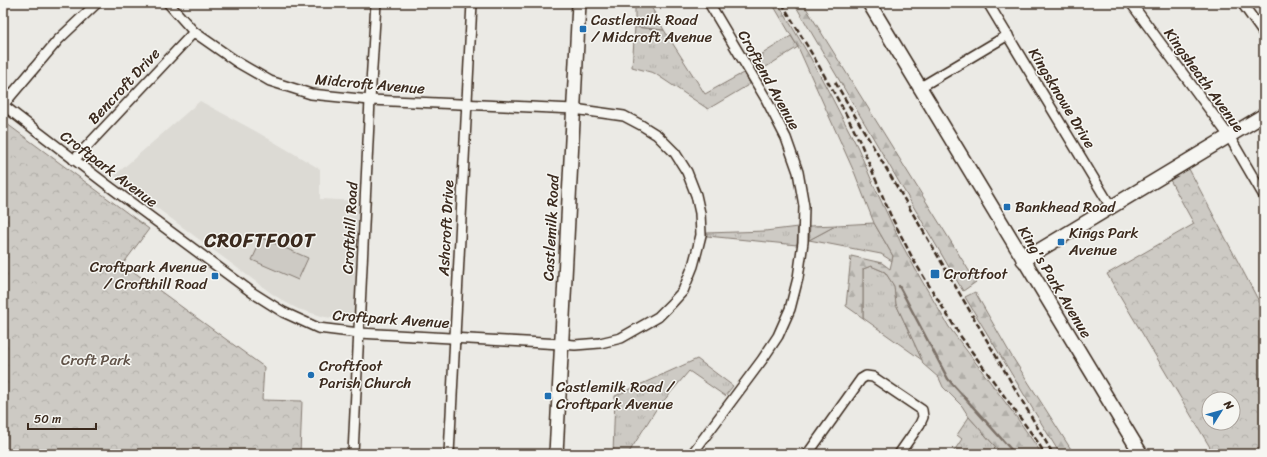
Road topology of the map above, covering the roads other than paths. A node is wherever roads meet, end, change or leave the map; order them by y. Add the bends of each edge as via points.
1 (97, 3) edge
2 (168, 3) edge
3 (376, 3) edge
4 (472, 3) edge
5 (579, 3) edge
6 (709, 3) edge
7 (868, 3) edge
8 (988, 3) edge
9 (1131, 3) edge
10 (1242, 3) edge
11 (194, 32) junction
12 (1264, 34) edge
13 (1008, 35) junction
14 (919, 88) junction
15 (370, 100) junction
16 (3, 105) edge
17 (467, 105) junction
18 (574, 109) junction
19 (1264, 115) edge
20 (1229, 136) junction
21 (74, 160) junction
22 (1264, 196) edge
23 (1111, 207) junction
24 (1023, 260) junction
25 (359, 333) junction
26 (455, 338) junction
27 (561, 344) junction
28 (810, 453) edge
29 (353, 454) edge
30 (449, 454) edge
31 (556, 454) edge
32 (692, 454) edge
33 (899, 454) edge
34 (1141, 454) edge

1 - 16 street via 58,40
2 - 11 street, Midcroft Avenue
3 - 15 street, Crofthill Road
4 - 17 street, Ashcroft Drive
5 - 18 street, Castlemilk Road
6 - 32 street, Croftend Avenue via 766,98 786,138 798,172 804,206 803,242 790,309 778,336
7 - 14 street, King's Park Avenue
8 - 13 street, Kingsknowe Drive
9 - 20 street, Kingsheath Avenue
10 - 12 street
11 - 15 street, Midcroft Avenue via 270,81 311,94
11 - 21 street, Bencroft Drive
13 - 14 street
13 - 23 street, Kingsknowe Drive
14 - 24 street, King's Park Avenue
15 - 17 street, Midcroft Avenue
15 - 25 street, Crofthill Road
16 - 21 street, Croftpark Avenue
17 - 18 street, Midcroft Avenue
17 - 26 street, Ashcroft Drive
18 - 27 street, Castlemilk Road
18 - 27 street, Croftpark Avenue via 624,116 657,135 675,153 687,172 696,195 700,213 700,235 693,266 683,291 658,317 621,338 600,343
19 - 20 street
20 - 22 street, Kingsheath Avenue
20 - 23 street
21 - 25 street, Croftpark Avenue via 253,293 283,312 318,328
23 - 24 street
24 - 34 street, King's Park Avenue
25 - 26 street, Croftpark Avenue
25 - 29 street, Crofthill Road
26 - 27 street, Croftpark Avenue
26 - 30 street, Ashcroft Drive
27 - 31 street, Castlemilk Road
28 - 33 street via 861,379 866,376 873,377 922,410 920,424

